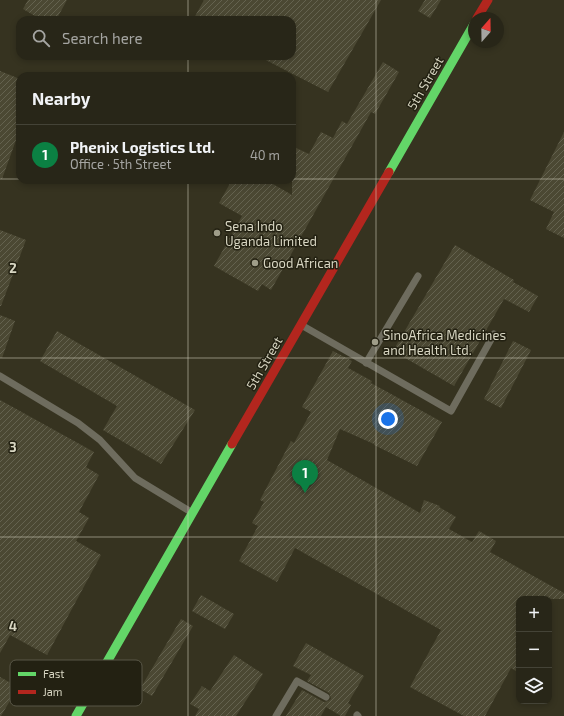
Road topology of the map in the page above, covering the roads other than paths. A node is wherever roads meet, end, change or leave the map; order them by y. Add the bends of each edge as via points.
1 (488, 0) edge
2 (481, 12) edge
3 (468, 34) edge
4 (418, 276) dead end
5 (301, 325) junction
6 (494, 334) dead end
7 (366, 363) junction
8 (0, 376) edge
9 (192, 513) junction
10 (108, 660) edge
11 (326, 697) dead end
12 (82, 706) edge
13 (76, 716) edge
14 (276, 716) edge

1 - 2 street
3 - 5 street, 5th Street
4 - 7 lane
5 - 7 lane
5 - 9 street, 5th Street
6 - 7 lane via 451,411
8 - 9 lane via 78,422 100,440 135,478
9 - 10 street, 5th Street
11 - 14 lane via 297,681
12 - 13 street, 5th Street

